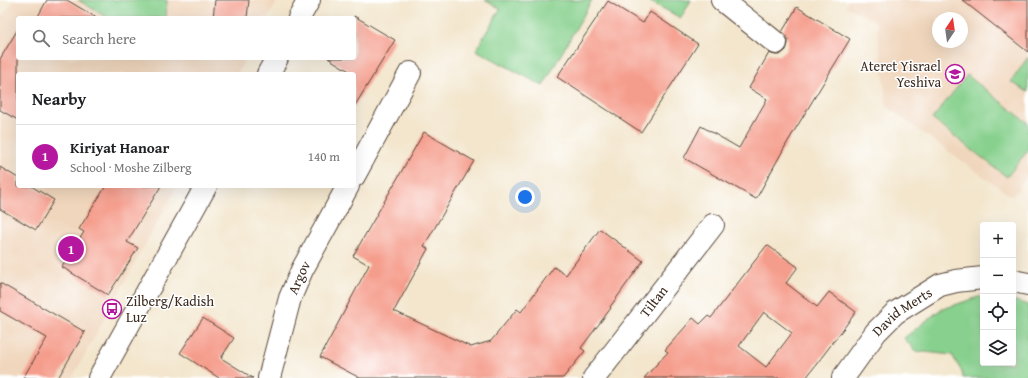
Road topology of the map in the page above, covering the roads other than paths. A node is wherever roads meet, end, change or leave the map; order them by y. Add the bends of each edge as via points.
1 (309, 0) edge
2 (722, 0) edge
3 (300, 16) edge
4 (776, 43) dead end
5 (276, 60) edge
6 (269, 72) edge
7 (410, 73) dead end
8 (356, 172) edge
9 (205, 188) edge
10 (347, 188) edge
11 (713, 225) dead end
12 (980, 278) edge
13 (1016, 282) edge
14 (1028, 284) edge
15 (99, 378) edge
16 (269, 378) edge
17 (594, 378) edge
18 (843, 378) edge

1 - 3 street
2 - 4 street
5 - 6 street
7 - 8 street
9 - 15 street
10 - 16 street, Argov via 302,270 290,298
11 - 17 street, Tiltan
12 - 18 street, David Merts via 940,285 895,313 876,332
13 - 14 street

